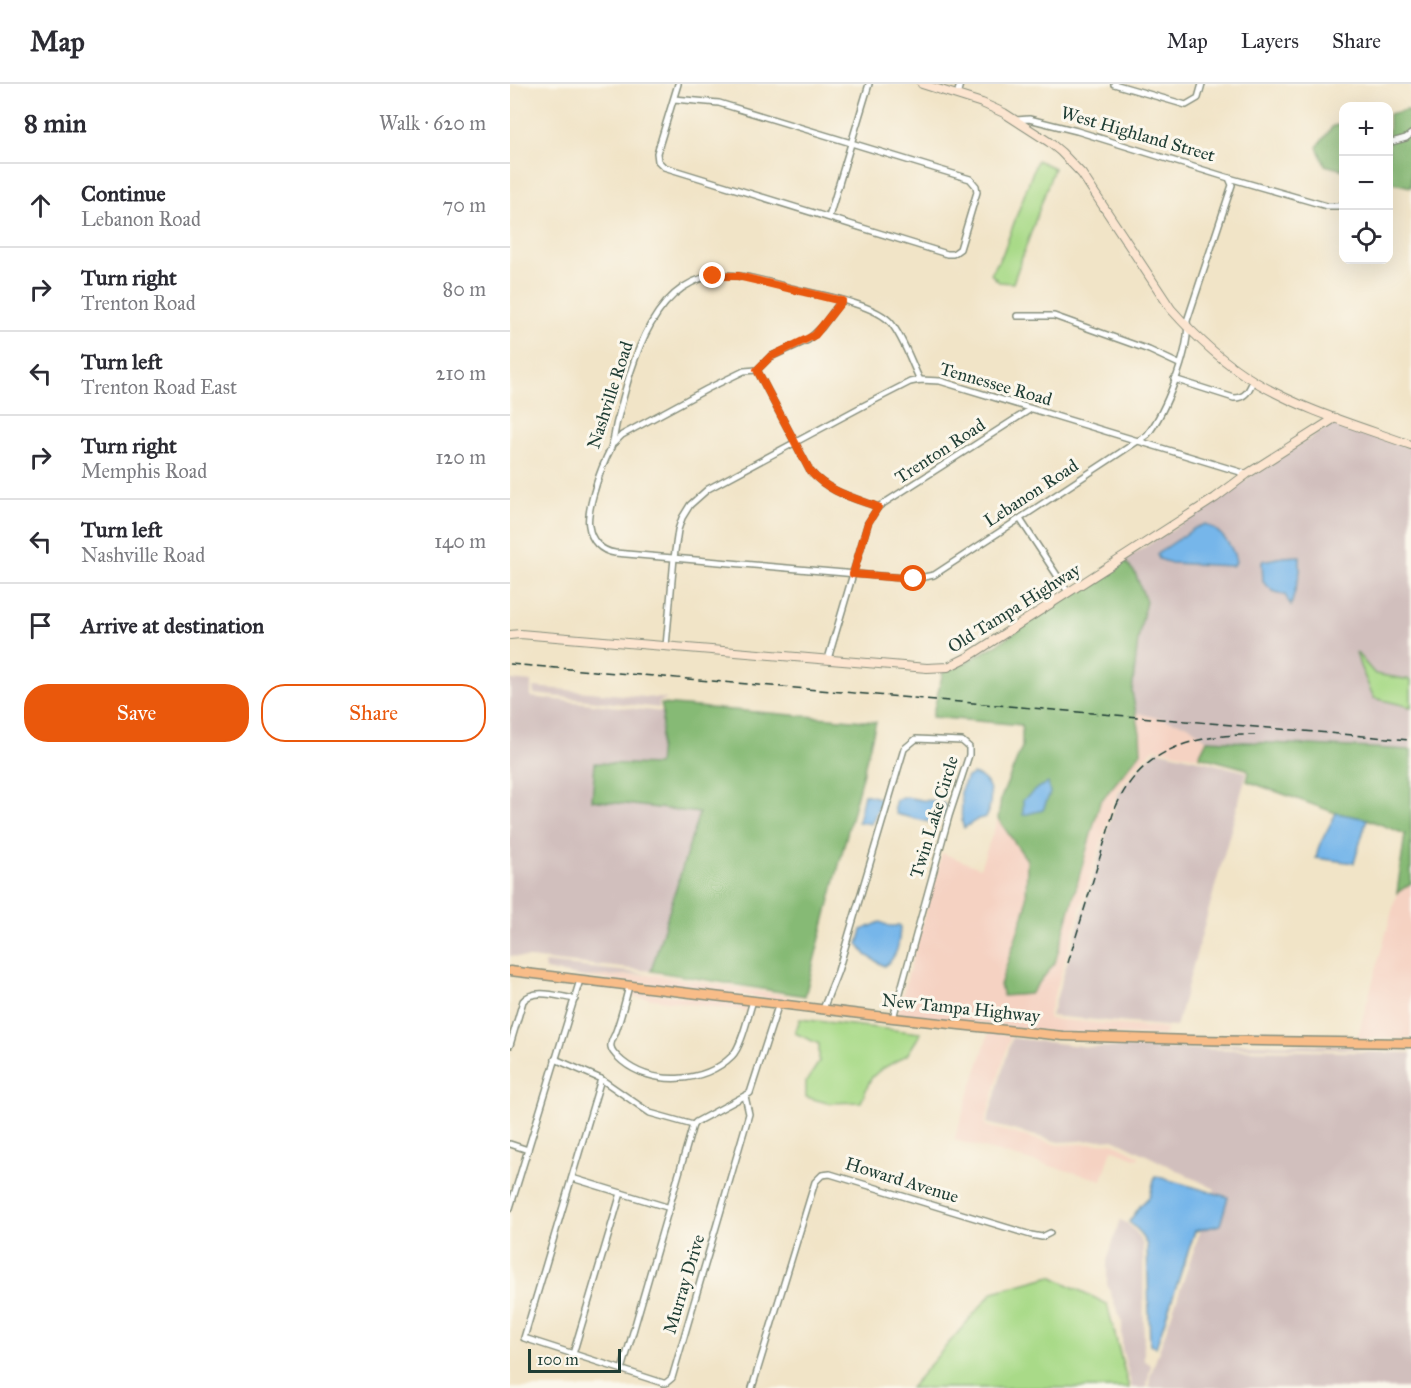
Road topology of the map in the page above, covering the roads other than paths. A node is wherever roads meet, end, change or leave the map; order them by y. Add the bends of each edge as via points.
1 (678, 84) edge
2 (869, 84) edge
3 (922, 84) edge
4 (960, 84) edge
5 (1114, 84) edge
6 (1202, 84) edge
7 (957, 95) junction
8 (674, 99) junction
9 (1016, 120) junction
10 (1411, 134) edge
11 (1393, 142) edge
12 (852, 144) junction
13 (1229, 178) junction
14 (1229, 192) joint
15 (1339, 206) edge
16 (829, 217) junction
17 (842, 301) junction
18 (1017, 316) dead end
19 (1188, 329) junction
20 (1179, 364) junction
21 (757, 370) junction
22 (1174, 379) junction
23 (920, 380) junction
24 (1253, 381) junction
25 (1031, 409) junction
26 (1335, 418) junction
27 (1139, 441) junction
28 (795, 442) junction
29 (613, 444) junction
30 (1411, 445) edge
31 (1247, 474) junction
32 (878, 507) junction
33 (1020, 519) junction
34 (674, 558) junction
35 (853, 574) junction
36 (1068, 592) junction
37 (510, 635) edge
38 (666, 646) junction
39 (828, 659) junction
40 (510, 971) edge
41 (580, 980) junction
42 (629, 986) junction
43 (575, 999) junction
44 (753, 1000) junction
45 (779, 1003) junction
46 (823, 1009) junction
47 (893, 1018) junction
48 (1411, 1043) edge
49 (510, 1045) edge
50 (555, 1059) junction
51 (601, 1079) junction
52 (745, 1096) junction
53 (693, 1125) junction
54 (510, 1144) edge
55 (528, 1150) junction
56 (572, 1178) junction
57 (621, 1193) junction
58 (510, 1208) edge
59 (670, 1208) junction
60 (1050, 1233) dead end
61 (573, 1354) junction
62 (622, 1370) junction
63 (752, 1388) edge

1 - 8 street
2 - 12 street
3 - 7 main road, West Highland Street
4 - 7 street
5 - 6 street via 1186,105 1198,98
7 - 9 main road, West Highland Street
8 - 12 street via 712,101
8 - 16 street via 657,153 664,166
9 - 13 street, West Highland Street via 1029,119 1077,131
9 - 19 main road via 1049,142 1082,174
10 - 11 street
12 - 16 street
12 - 16 street via 970,179 977,192 960,249 947,254
13 - 14 street, West Highland Street
13 - 15 street via 1327,206
14 - 19 street, Lebanon Road via 1187,321
17 - 21 street via 815,335 770,357
17 - 23 street, Nashville Road via 869,308 886,318
17 - 29 street, Nashville Road via 738,276 713,276 682,288 659,309 648,327 623,398
18 - 20 street via 1054,316
19 - 20 street, Lebanon Road
19 - 24 main road
20 - 22 street, Lebanon Road
21 - 28 street
21 - 29 street via 744,371 707,389 622,435
22 - 24 street via 1234,398 1248,392
22 - 27 street, Lebanon Road via 1162,414
23 - 25 street, Tennessee Road via 940,381
23 - 28 street, Tennessee Road
24 - 26 main road
25 - 27 street, Tennessee Road
25 - 32 street, Trenton Road
26 - 30 main road
26 - 31 main road, Old Tampa Highway
27 - 31 street, Tennessee Road
27 - 33 street, Lebanon Road
28 - 32 street via 810,471 824,484
28 - 34 street, Tennessee Road via 698,496 682,518
29 - 34 street, Nashville Road via 604,461 588,521 591,536 609,552
31 - 36 main road, Old Tampa Highway
32 - 35 street via 868,523
33 - 35 street, Lebanon Road via 934,575 924,578
33 - 36 street
34 - 35 street, Lebanon Road
34 - 38 street, Tennessee Road
35 - 39 street
36 - 39 main road, Old Tampa Highway via 948,667
37 - 38 main road, Old Tampa Highway
38 - 39 main road, Old Tampa Highway
40 - 41 main road, New Tampa Highway
41 - 42 main road, New Tampa Highway
41 - 43 street
42 - 44 main road, New Tampa Highway
42 - 44 street via 610,1045 626,1064 664,1078 699,1075 731,1058
43 - 49 street via 528,995 523,1000
43 - 50 street
44 - 45 main road, New Tampa Highway
45 - 46 main road, New Tampa Highway
45 - 52 street via 750,1093
46 - 47 main road, New Tampa Highway
46 - 47 street, Twin Lake Circle via 838,971 904,749 924,738 962,741 969,747 969,755
47 - 48 main road, New Tampa Highway via 1071,1037
50 - 51 street
50 - 55 street
51 - 53 street via 646,1112
51 - 56 street
52 - 53 street
52 - 62 street, Murray Drive via 749,1114 672,1378 663,1383
53 - 59 street
54 - 55 street
55 - 58 street
56 - 57 street
56 - 61 street, Murray Drive via 524,1338
57 - 59 street
57 - 61 street
59 - 62 street
60 - 63 street, Howard Avenue via 1042,1237 1031,1235 830,1174 822,1175 815,1182
61 - 62 street, Murray Drive

